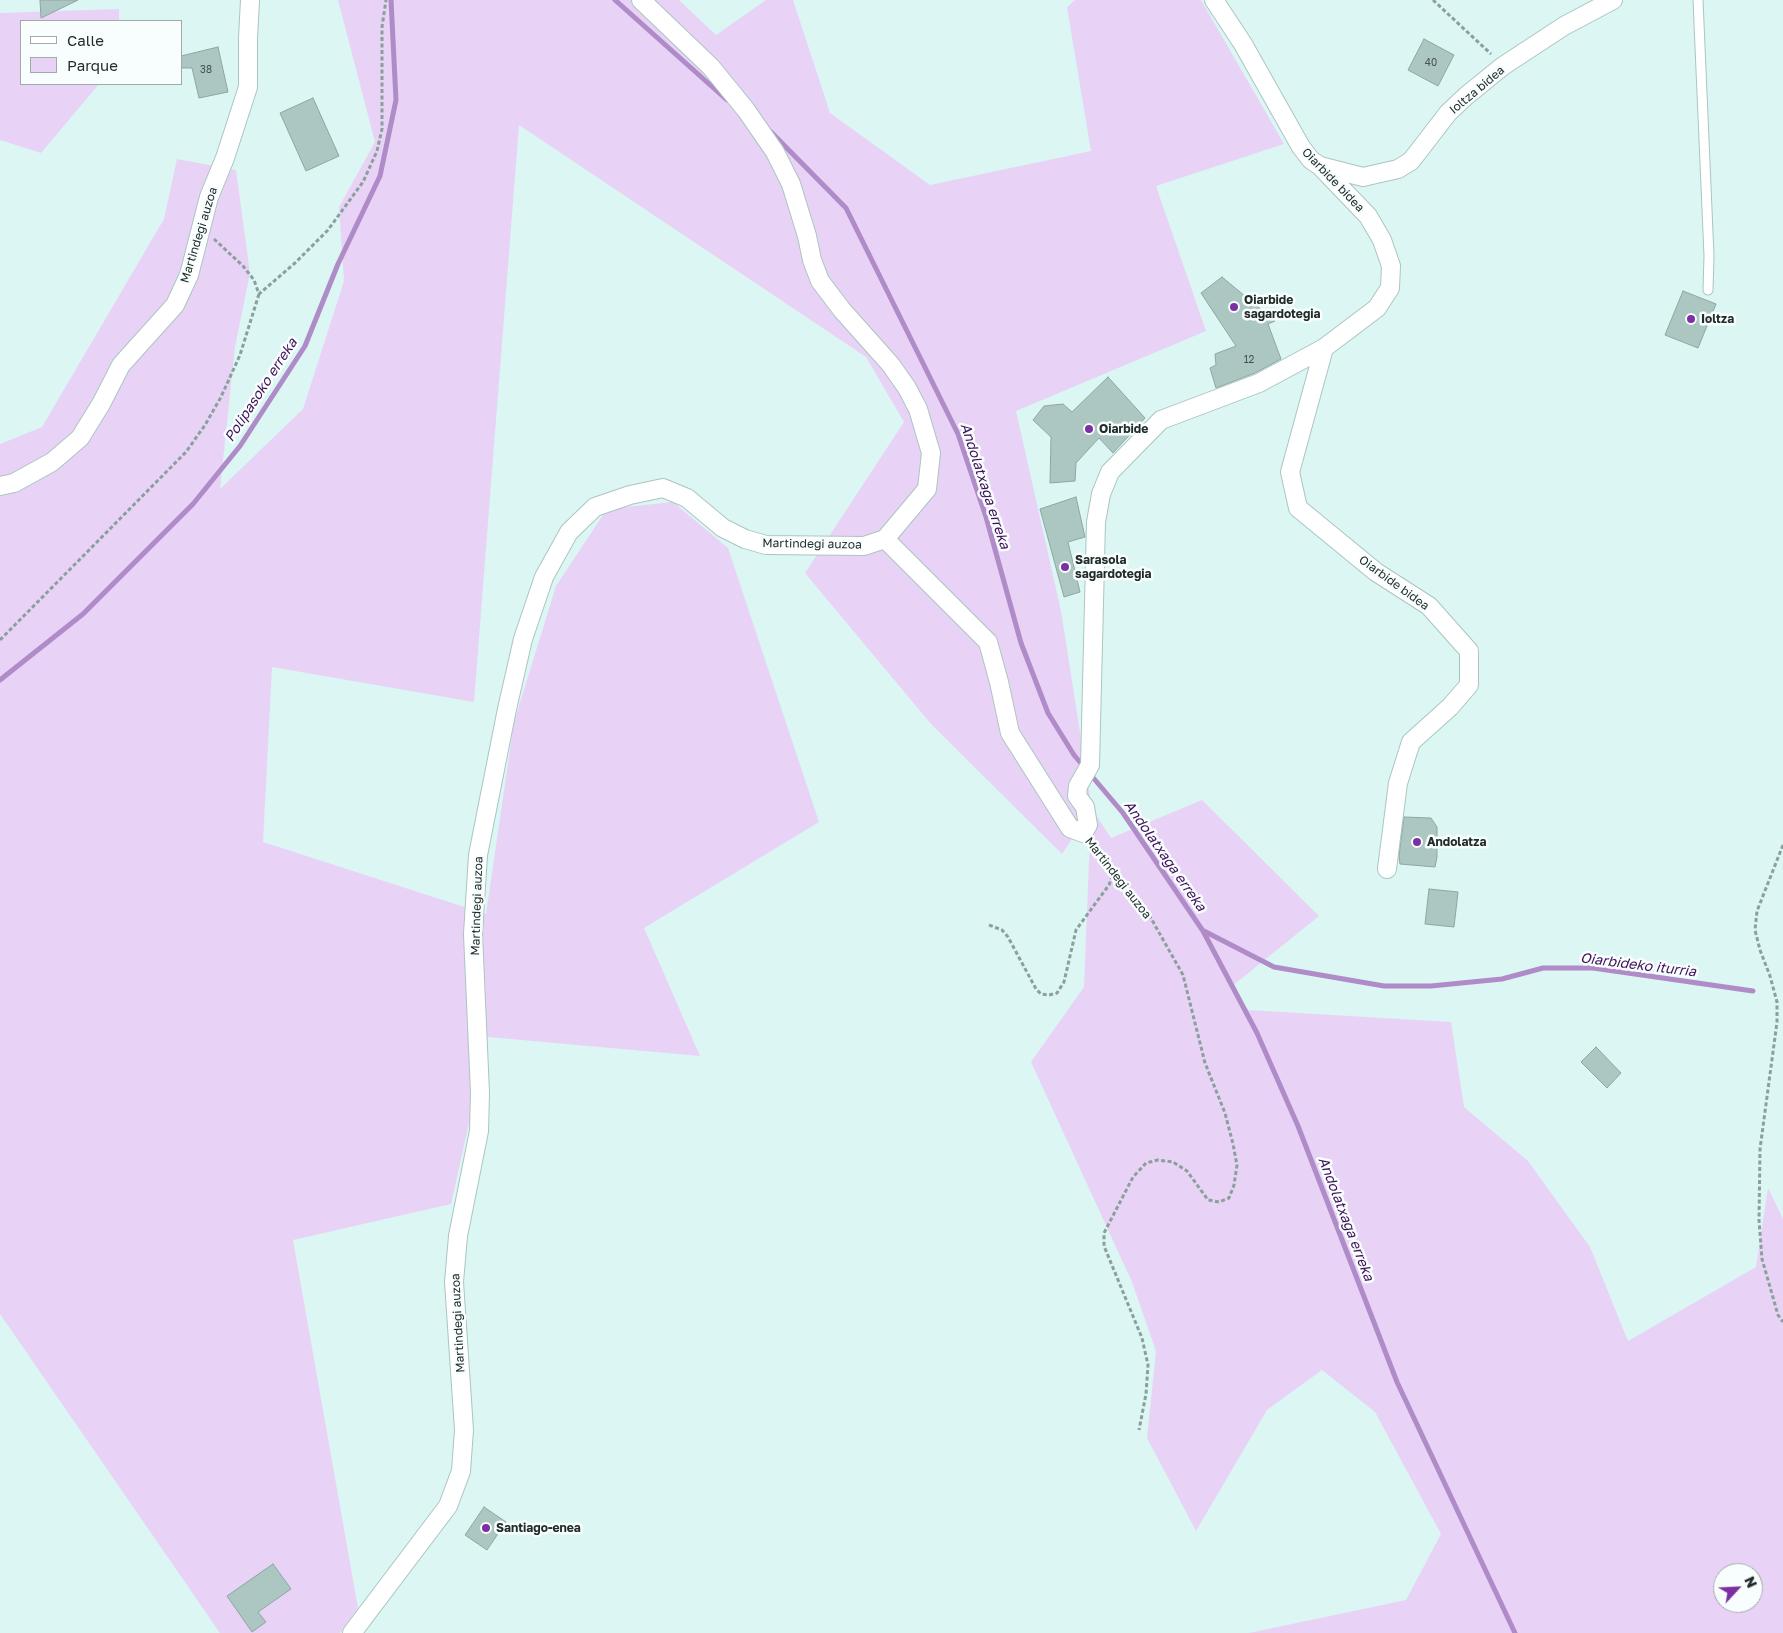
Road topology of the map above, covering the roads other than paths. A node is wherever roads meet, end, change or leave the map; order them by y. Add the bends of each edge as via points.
1 (250, 0) edge
2 (640, 0) edge
3 (1214, 0) edge
4 (1613, 0) edge
5 (1698, 0) edge
6 (1320, 166) junction
7 (1708, 290) dead end
8 (1324, 348) junction
9 (0, 486) edge
10 (885, 539) junction
11 (1086, 773) joint
12 (1387, 869) dead end
13 (352, 1633) edge

1 - 9 street, Martindegi auzoa via 248,87 209,197 188,275 175,305 121,365 80,438 52,462 14,484
2 - 10 street via 711,67 776,152 791,184 820,281 891,365 918,409 932,453 927,489
3 - 6 street, Oiarbide bidea via 1243,44 1301,148
4 - 6 street, Ioltza bidea via 1564,26 1504,66 1466,96 1411,161 1398,169 1363,176
5 - 7 lane via 1710,256
6 - 8 street, Oiarbide bidea via 1368,216 1382,240 1391,266 1390,288 1377,308
8 - 11 street, Oiarbide bidea via 1259,383 1161,420 1110,472 1101,494 1096,522
8 - 12 street, Oiarbide bidea via 1290,472 1298,508 1376,572 1429,606 1469,651 1469,685 1411,742 1398,783
10 - 11 street, Martindegi auzoa via 988,642 1010,733 1070,828 1082,833 1088,825 1085,807 1077,796 1078,786
10 - 13 street, Martindegi auzoa via 864,546 766,545 723,528 687,498 663,488 595,507 569,532 544,578 523,640 478,855 474,934 479,1131 458,1236 454,1282 464,1430 461,1471 448,1506

